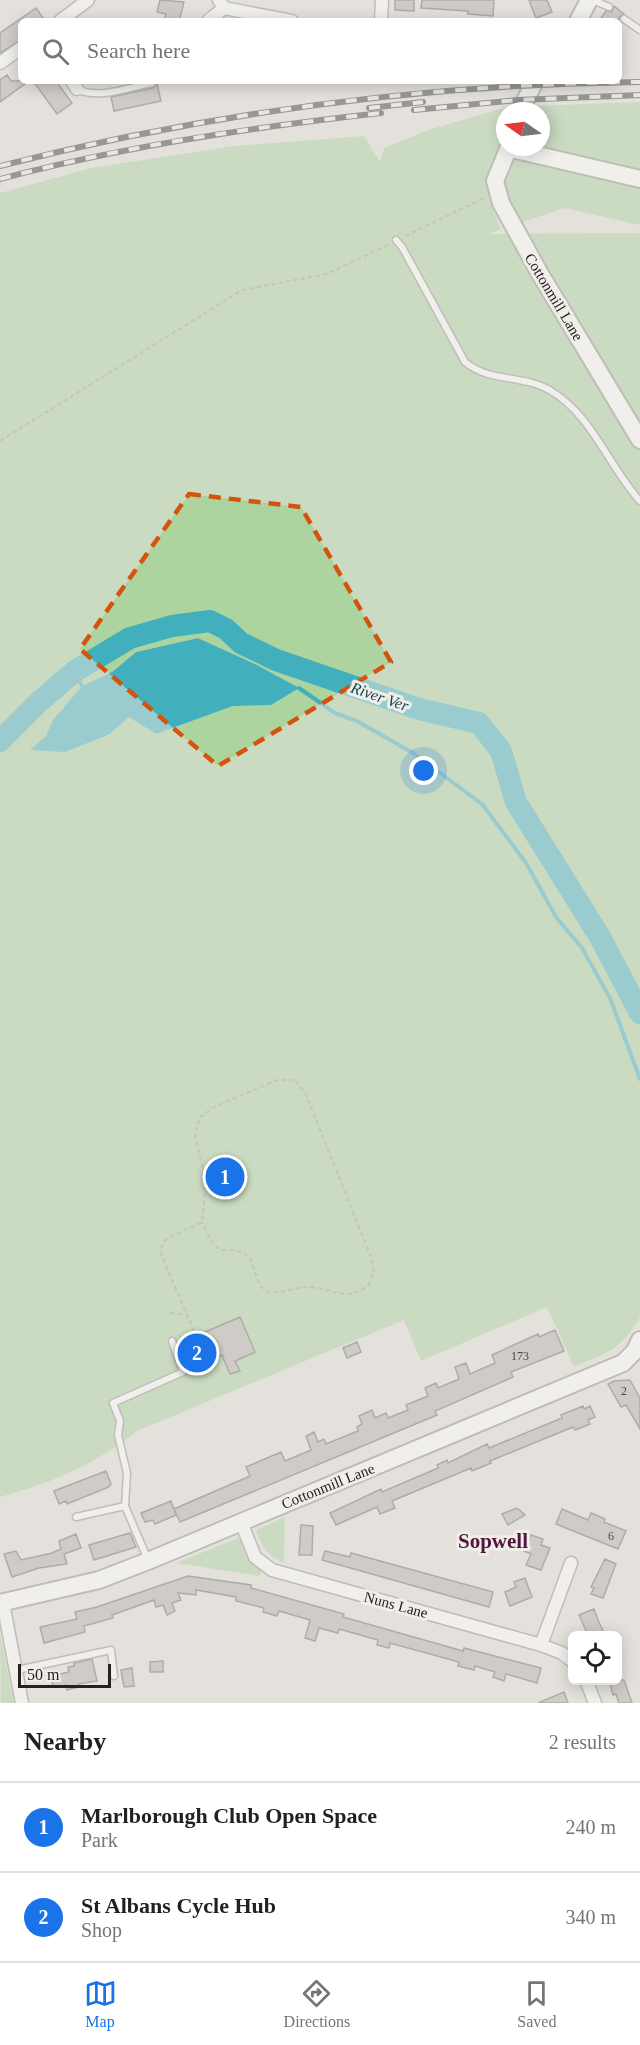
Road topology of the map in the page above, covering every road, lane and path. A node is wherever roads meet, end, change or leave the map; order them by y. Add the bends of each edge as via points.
1 (88, 0) edge
2 (382, 0) edge
3 (591, 0) edge
4 (222, 4) edge
5 (609, 7) dead end
6 (64, 18) edge
7 (210, 18) edge
8 (280, 18) edge
9 (381, 18) edge
10 (580, 18) edge
11 (624, 19) dead end
12 (640, 30) edge
13 (18, 50) edge
14 (0, 63) edge
15 (143, 84) edge
16 (534, 84) edge
17 (75, 85) edge
18 (524, 102) edge
19 (504, 156) edge
20 (542, 156) edge
21 (640, 179) edge
22 (496, 191) junction
23 (396, 240) junction
24 (640, 440) edge
25 (0, 441) edge
26 (640, 501) edge
27 (202, 1222) junction
28 (170, 1313) dead end
29 (187, 1315) junction
30 (171, 1341) joint
31 (638, 1349) edge
32 (124, 1506) junction
33 (76, 1517) dead end
34 (241, 1522) junction
35 (148, 1561) junction
36 (571, 1563) dead end
37 (1, 1603) edge
38 (541, 1645) junction
39 (568, 1657) edge
40 (17, 1670) junction
41 (114, 1676) dead end
42 (588, 1685) edge
43 (22, 1703) edge
44 (595, 1703) edge

1 - 6 street
2 - 9 street
3 - 5 lane
3 - 10 street
4 - 7 street
4 - 8 street
11 - 12 lane
13 - 14 street
15 - 17 lane via 102,93 87,93
16 - 18 street
19 - 22 street via 495,181
20 - 21 street
22 - 23 path
22 - 24 street, Cottonmill Lane via 538,272
23 - 25 path via 327,274 242,290
23 - 26 lane via 465,362 477,372 550,390 568,403 585,421
27 - 27 path via 206,1184 195,1134 200,1117 277,1080 294,1080 305,1092 372,1257 372,1279 351,1294 310,1287 269,1292 260,1286 250,1258 238,1251 215,1248
27 - 29 path via 166,1239 161,1248
28 - 29 path
29 - 30 path via 194,1331
30 - 32 lane via 183,1372 113,1403 120,1421 118,1435 127,1473
31 - 34 street, Cottonmill Lane via 623,1363
32 - 33 lane
32 - 35 lane
34 - 35 street, Cottonmill Lane
34 - 38 street, Nuns Lane via 255,1557 272,1570
35 - 37 street, Cottonmill Lane via 99,1580
36 - 38 street
37 - 40 street
38 - 39 street, Nuns Lane
40 - 41 lane via 111,1650
40 - 43 street
42 - 44 street

